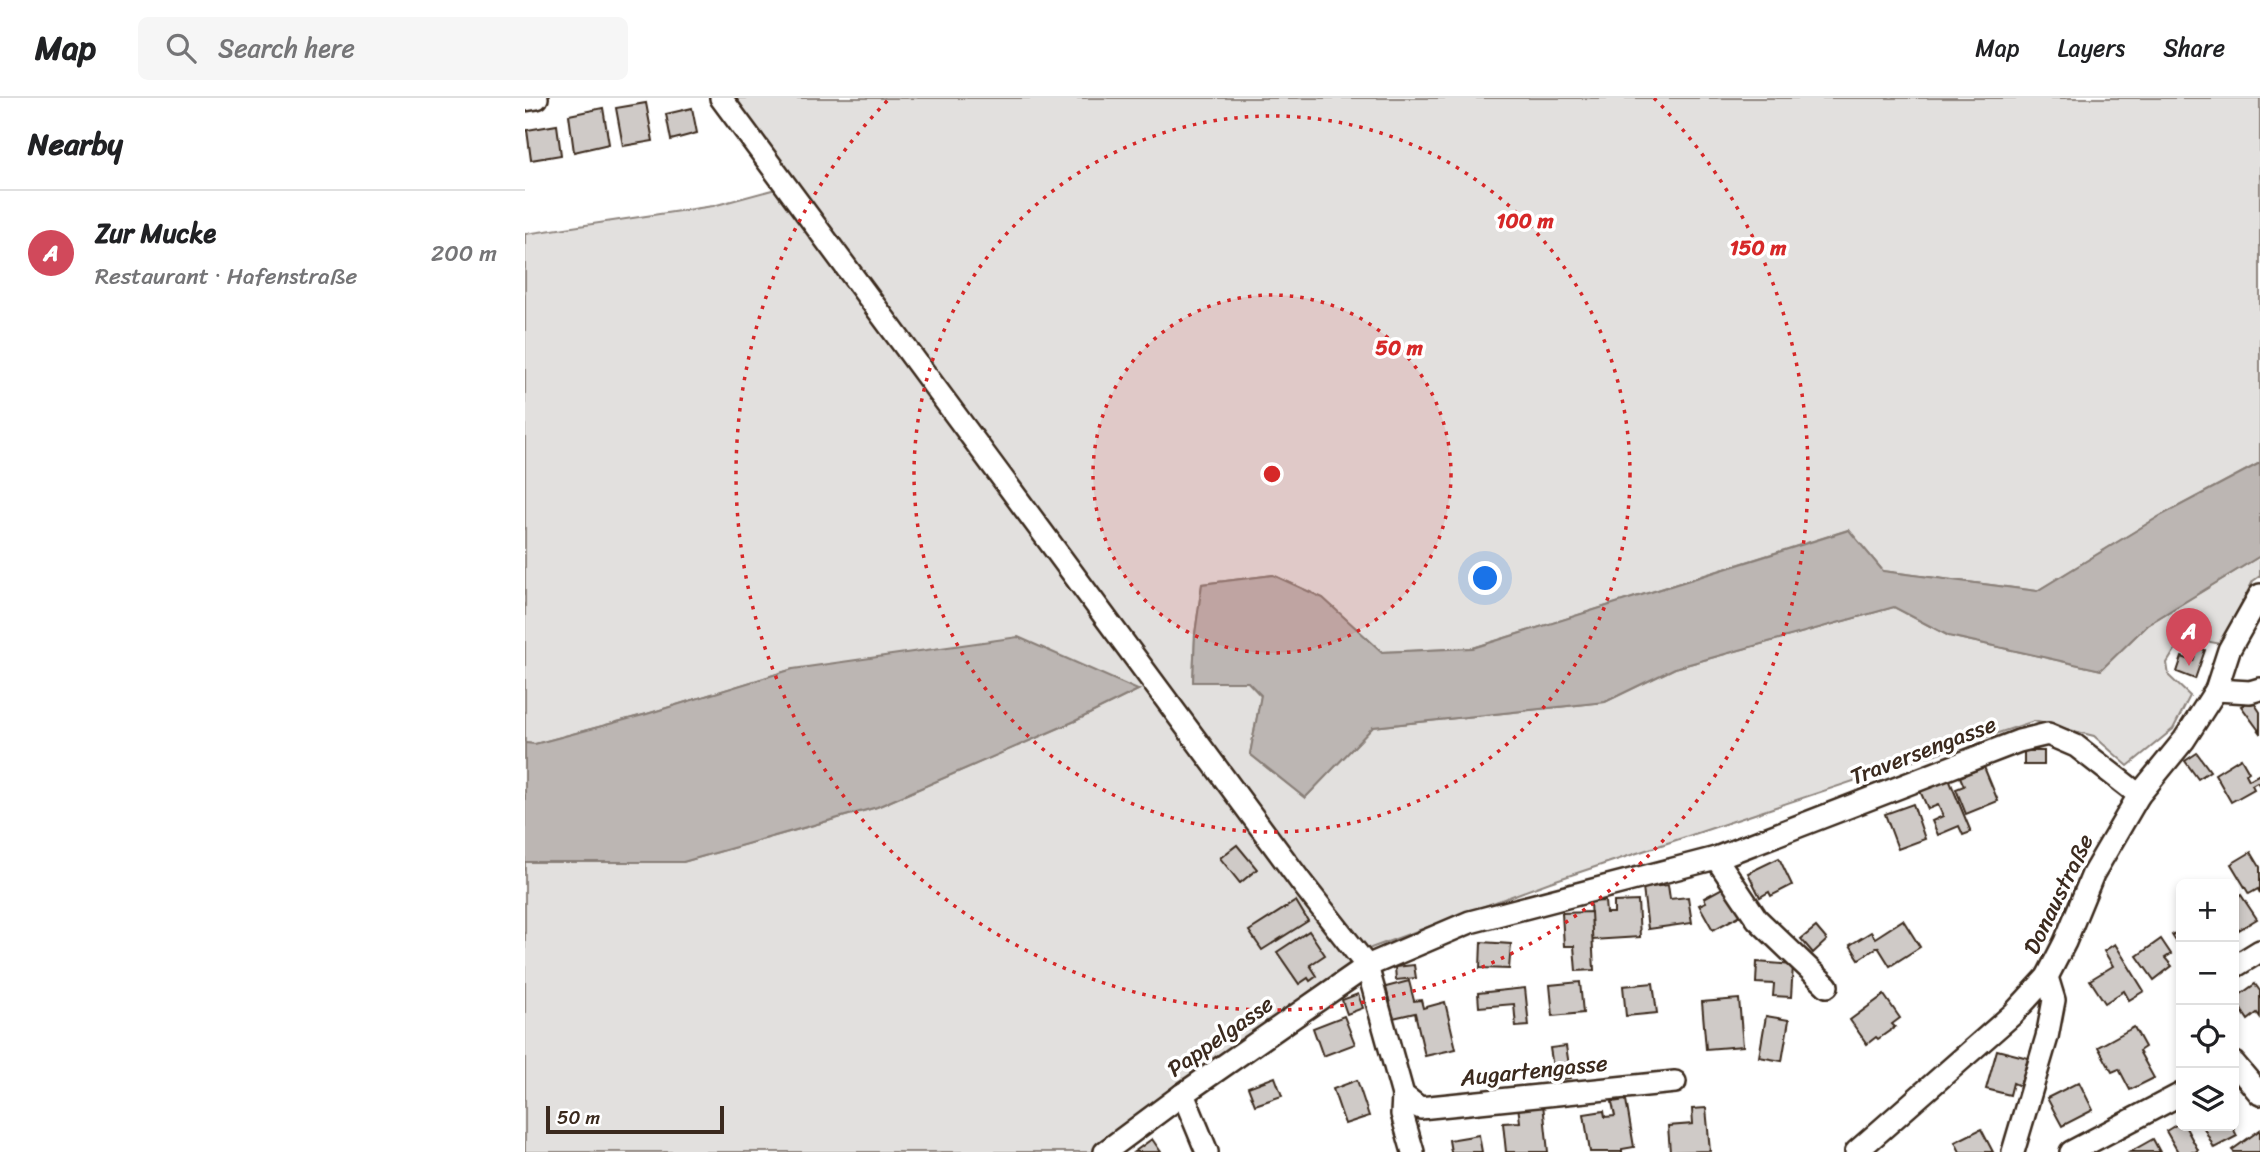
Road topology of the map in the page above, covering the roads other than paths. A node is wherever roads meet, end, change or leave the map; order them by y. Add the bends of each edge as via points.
1 (537, 98) edge
2 (721, 98) edge
3 (525, 100) edge
4 (2260, 595) edge
5 (2260, 689) edge
6 (2215, 690) junction
7 (2139, 795) junction
8 (1716, 858) junction
9 (2260, 951) edge
10 (2239, 964) edge
11 (1367, 966) junction
12 (2047, 977) junction
13 (1827, 986) dead end
14 (2238, 1068) edge
15 (1675, 1082) dead end
16 (1183, 1094) junction
17 (2260, 1094) edge
18 (1403, 1095) junction
19 (2176, 1097) edge
20 (1105, 1152) edge
21 (1207, 1152) edge
22 (1413, 1152) edge
23 (1856, 1152) edge
24 (2013, 1152) edge
25 (2071, 1152) edge

1 - 3 street
2 - 11 street
4 - 6 street, Donaustraße via 2229,650
5 - 6 street
6 - 7 street, Donaustraße via 2184,740
7 - 8 street, Traversengasse via 2076,746 2048,734 2019,741
7 - 12 street, Donaustraße via 2093,874
8 - 11 street, Traversengasse via 1470,922
8 - 13 street via 1757,919
9 - 10 street
11 - 16 street, Pappelgasse
11 - 18 street
12 - 23 street, Donaustraße via 2013,1014
12 - 24 street via 2054,1000 2047,1037
14 - 17 street
15 - 18 street, Augartengasse via 1420,1108
16 - 20 street, Pappelgasse
16 - 21 street
18 - 22 street via 1402,1114
19 - 25 street

